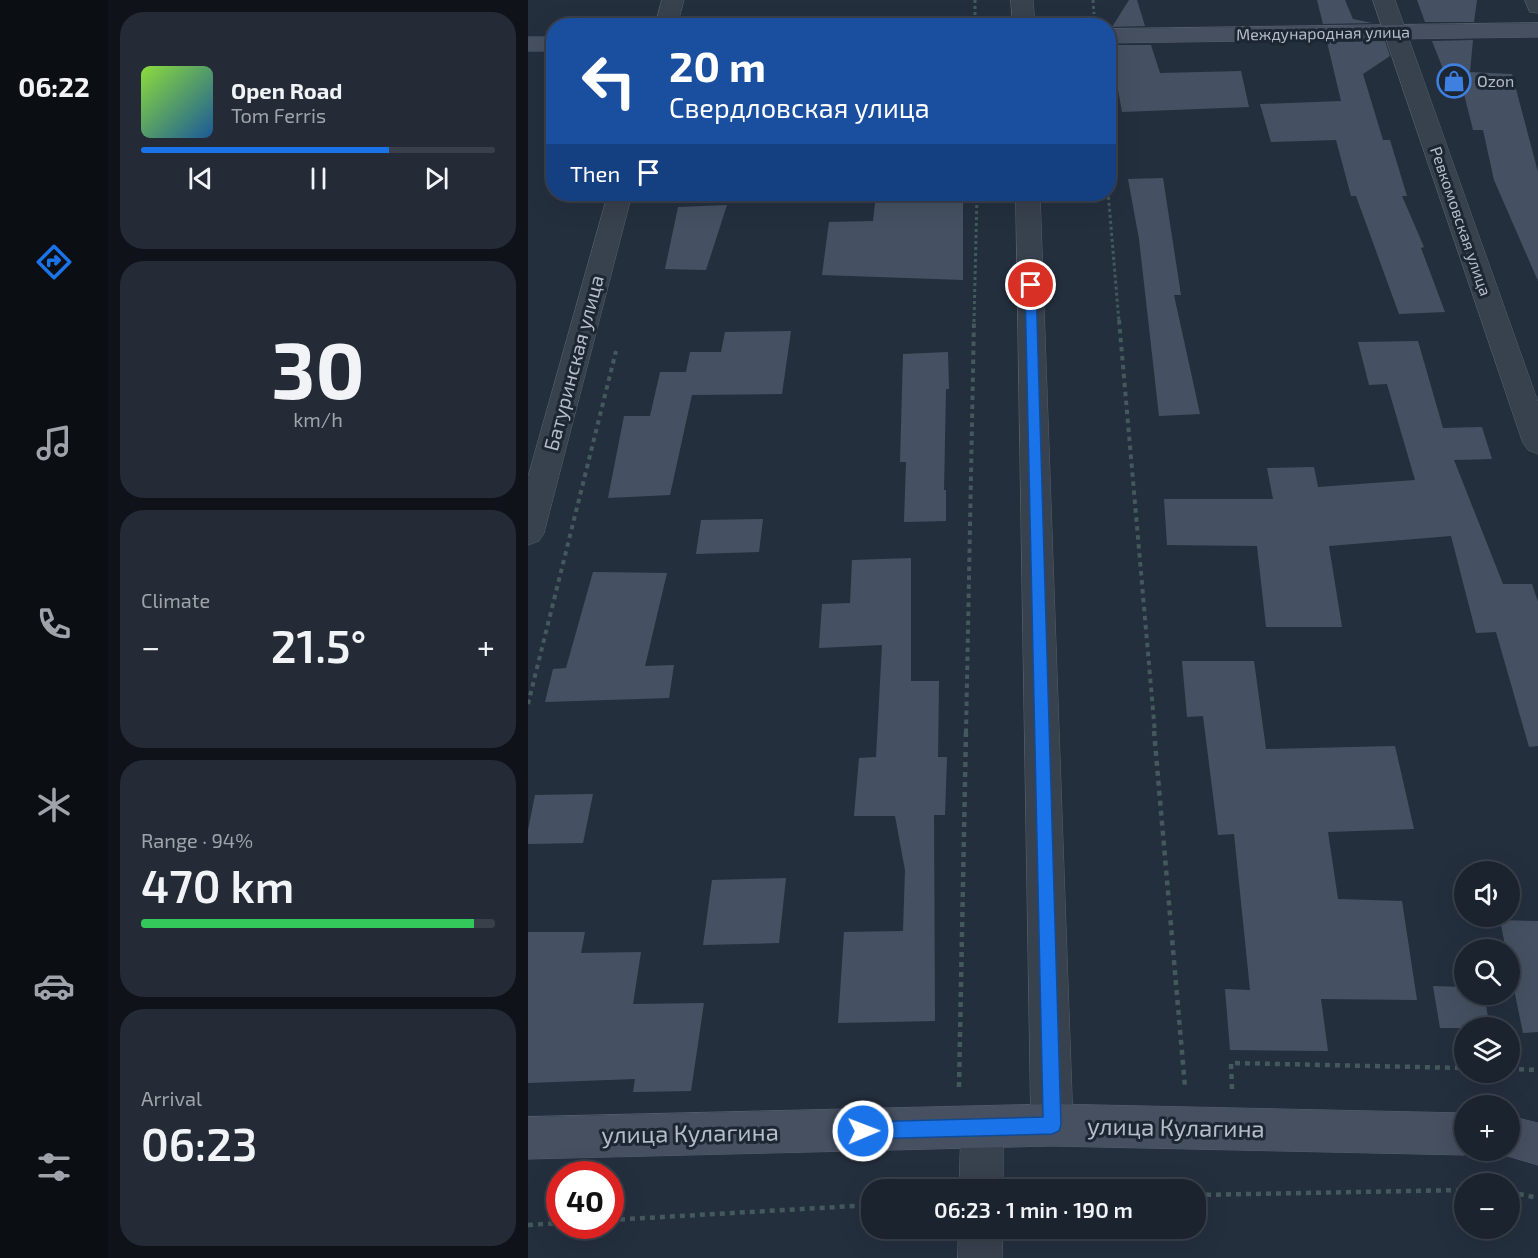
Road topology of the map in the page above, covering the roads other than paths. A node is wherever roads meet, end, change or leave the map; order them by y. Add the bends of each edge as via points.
1 (673, 0) edge
2 (1022, 0) edge
3 (1384, 0) edge
4 (1536, 0) edge
5 (1538, 7) edge
6 (668, 18) edge
7 (1023, 18) edge
8 (1538, 30) edge
9 (1395, 32) junction
10 (1116, 36) edge
11 (528, 44) edge
12 (546, 44) edge
13 (618, 201) edge
14 (1028, 201) edge
15 (1538, 443) edge
16 (528, 533) edge
17 (970, 1113) junction
18 (1052, 1125) junction
19 (1454, 1134) edge
20 (528, 1138) edge
21 (1520, 1140) edge
22 (1538, 1144) edge
23 (979, 1179) edge
24 (981, 1239) edge
25 (980, 1258) edge

1 - 6 street
2 - 7 street
3 - 9 street, Ревкомовская улица
4 - 5 street
8 - 9 street, Международная улица
9 - 10 street, Международная улица
9 - 15 street, Ревкомовская улица
11 - 12 street
13 - 16 street, Батуринская улица
14 - 18 street
17 - 18 street, улица Кулагина
17 - 20 street, улица Кулагина
17 - 23 street
18 - 19 street, улица Кулагина
21 - 22 street
24 - 25 street

